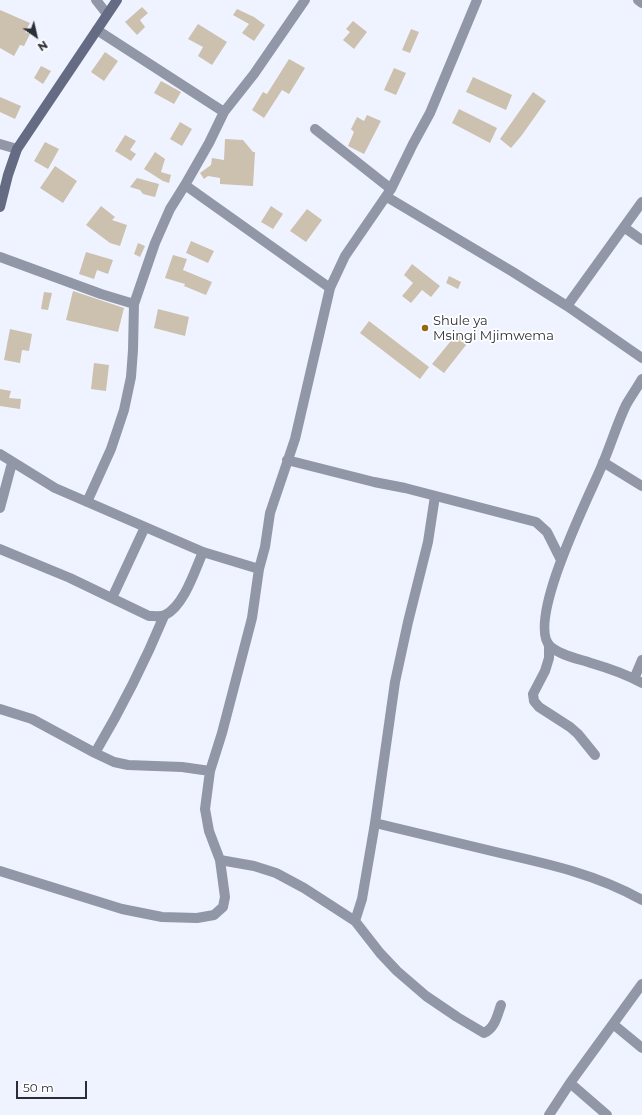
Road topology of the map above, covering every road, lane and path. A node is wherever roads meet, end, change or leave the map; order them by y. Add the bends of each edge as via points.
1 (96, 0) edge
2 (117, 0) edge
3 (305, 0) edge
4 (477, 0) edge
5 (638, 0) edge
6 (642, 3) edge
7 (107, 14) junction
8 (96, 30) junction
9 (224, 112) junction
10 (315, 129) dead end
11 (0, 144) edge
12 (17, 149) junction
13 (185, 185) junction
14 (389, 193) junction
15 (642, 202) edge
16 (0, 207) edge
17 (625, 228) junction
18 (642, 240) edge
19 (0, 257) edge
20 (330, 288) junction
21 (134, 304) junction
22 (567, 306) junction
23 (642, 358) edge
24 (642, 379) edge
25 (0, 454) edge
26 (287, 460) junction
27 (603, 462) junction
28 (12, 463) junction
29 (642, 486) edge
30 (435, 496) junction
31 (87, 502) junction
32 (0, 508) edge
33 (145, 527) junction
34 (0, 550) edge
35 (203, 552) junction
36 (561, 560) junction
37 (259, 569) junction
38 (112, 598) junction
39 (164, 616) junction
40 (549, 645) junction
41 (642, 660) edge
42 (638, 681) edge
43 (0, 709) edge
44 (95, 754) junction
45 (595, 755) dead end
46 (210, 771) junction
47 (375, 824) junction
48 (220, 860) junction
49 (0, 871) edge
50 (642, 900) edge
51 (355, 920) junction
52 (642, 984) edge
53 (501, 1005) dead end
54 (613, 1024) junction
55 (642, 1048) edge
56 (570, 1083) junction
57 (549, 1115) edge
58 (607, 1115) edge

1 - 7 street
2 - 7 street
3 - 9 street via 254,74
4 - 14 street via 430,114
5 - 6 street
7 - 8 street
8 - 9 street
8 - 12 street
9 - 13 street
10 - 14 street
11 - 12 street
12 - 16 street
13 - 20 street
13 - 21 street via 170,209 155,243
14 - 20 street via 345,256
14 - 22 street
15 - 17 street
17 - 18 street
17 - 22 street
19 - 21 street
20 - 26 street
21 - 31 street via 131,377 124,410 112,448
22 - 23 street
24 - 27 street via 627,404
25 - 28 street
26 - 30 street
26 - 37 street via 270,513
27 - 29 street
27 - 36 street
28 - 31 street via 55,488
28 - 32 street
30 - 36 street via 536,522 546,532
30 - 47 street via 428,542 395,682
31 - 33 street
33 - 35 street
33 - 38 street
34 - 38 street
35 - 37 street
35 - 39 street via 180,601
36 - 40 street via 545,618 544,632
37 - 46 street via 252,618
38 - 39 street via 149,616
39 - 44 street via 140,671
40 - 42 street via 567,655
40 - 45 street via 549,658 533,694 534,701 538,707 578,734
41 - 42 street
43 - 44 street via 32,719
44 - 46 street via 128,765
46 - 48 street via 205,809 209,832
47 - 50 street via 540,862 600,880
47 - 51 street via 362,899
48 - 49 street via 225,896 222,907 214,915 197,918 162,917 122,910
48 - 51 street via 276,873
51 - 53 street via 397,971 432,1000 484,1033 490,1030 496,1021
52 - 54 street
54 - 55 street
54 - 56 street
56 - 57 street
56 - 58 street

